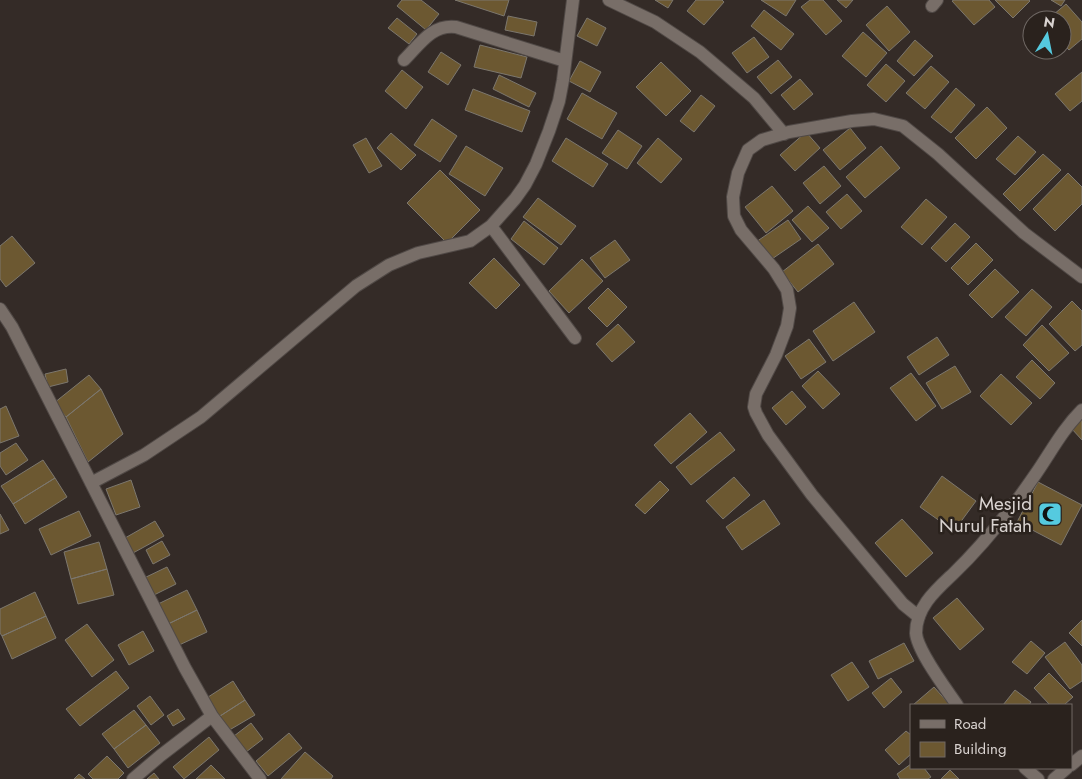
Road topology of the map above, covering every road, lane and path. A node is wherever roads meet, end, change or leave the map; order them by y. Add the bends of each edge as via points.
1 (574, 0) edge
2 (609, 0) edge
3 (404, 60) dead end
4 (565, 62) junction
5 (784, 134) junction
6 (491, 226) junction
7 (1082, 277) edge
8 (0, 309) edge
9 (574, 338) dead end
10 (1082, 410) edge
11 (91, 483) junction
12 (919, 617) junction
13 (957, 704) edge
14 (212, 716) junction
15 (1082, 756) edge
16 (1072, 764) edge
17 (1026, 769) edge
18 (1066, 769) edge
19 (133, 779) edge
20 (260, 779) edge
21 (1038, 779) edge
22 (1054, 779) edge

1 - 4 street
2 - 5 street via 655,22 700,52 754,98
3 - 4 street via 431,33 446,26
4 - 6 street via 559,101 536,164 515,200
5 - 7 street via 874,118 903,126 1024,232
5 - 12 street via 762,140 748,150 738,173 733,197 734,216 740,230 787,290 790,308 787,326 756,394 754,407 768,435 812,496 903,604
6 - 9 street
6 - 11 street via 470,241 418,253 389,265 356,286 201,417 144,455
8 - 11 street
10 - 12 street via 1055,443 1023,493 967,561 927,600
11 - 14 street
12 - 13 street via 916,635 929,665
14 - 19 street
14 - 20 street
15 - 16 street
17 - 21 street
18 - 22 street

